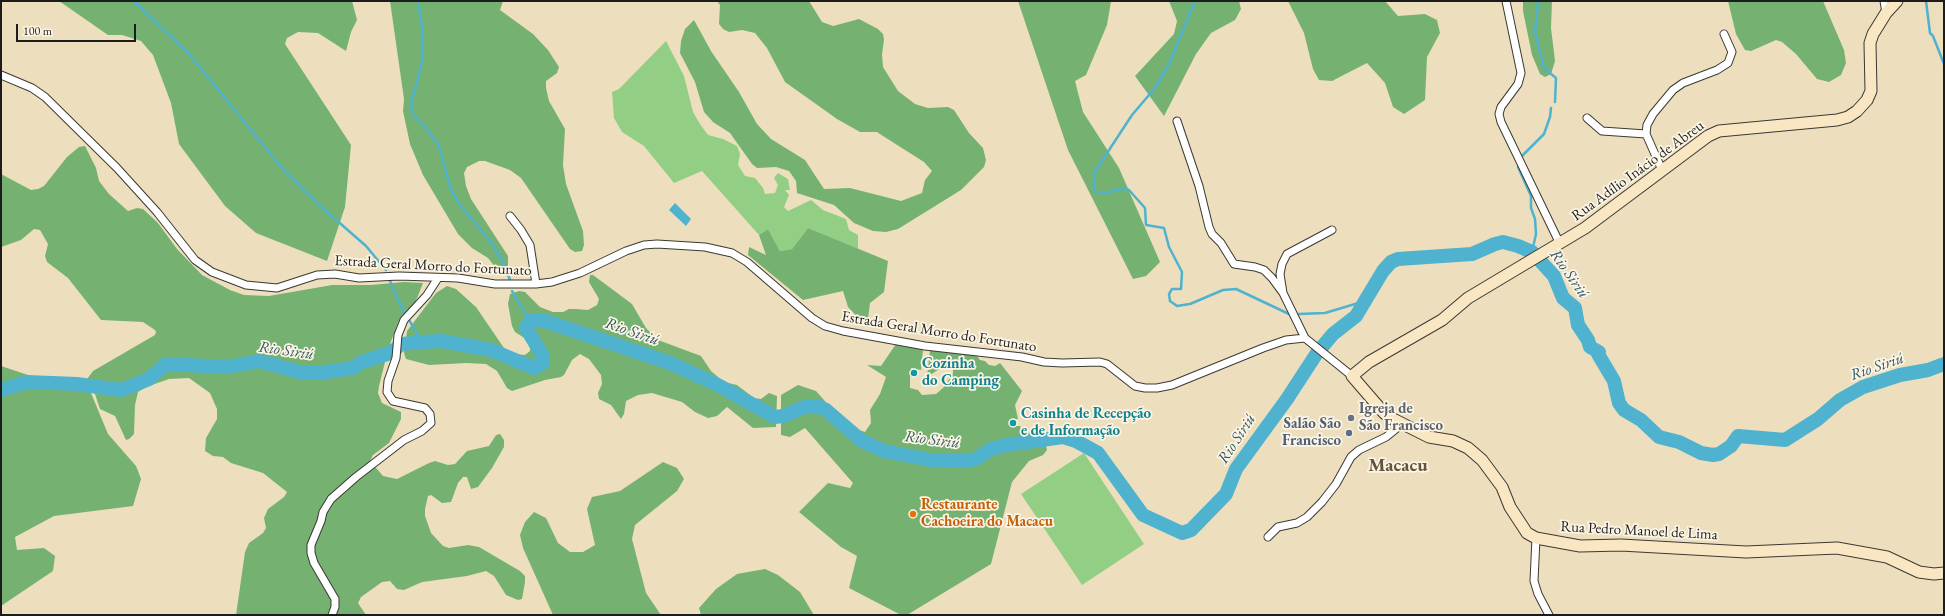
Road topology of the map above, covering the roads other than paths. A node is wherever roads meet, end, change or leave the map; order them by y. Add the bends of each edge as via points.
1 (1506, 1) edge
2 (1884, 1) edge
3 (1897, 1) edge
4 (1886, 13) junction
5 (1724, 34) dead end
6 (1, 75) edge
7 (1587, 118) dead end
8 (1177, 121) dead end
9 (1646, 134) junction
10 (1662, 170) junction
11 (510, 216) dead end
12 (1332, 230) dead end
13 (1560, 244) junction
14 (438, 278) junction
15 (536, 284) junction
16 (1283, 293) junction
17 (1305, 338) junction
18 (1352, 376) junction
19 (1402, 424) junction
20 (1268, 537) dead end
21 (1536, 538) junction
22 (1944, 573) edge
23 (332, 615) edge
24 (1549, 615) edge

1 - 13 street via 1521,73 1518,84 1501,107 1500,122
2 - 4 street
3 - 4 street, Rua Adílio Inácio de Abreu
4 - 10 street, Rua Adílio Inácio de Abreu via 1872,34 1870,43 1871,91 1857,111 1837,120 1719,131 1708,136
5 - 9 street via 1732,52 1728,63 1673,90 1649,120
6 - 14 street, Estrada Geral Morro do Fortunato via 32,88 45,97 117,168 157,212 195,260 212,272 246,285 277,288 317,275
7 - 9 street via 1602,130
8 - 16 street via 1212,234 1234,264 1264,270
9 - 10 street
10 - 13 street, Rua Adílio Inácio de Abreu
11 - 15 street via 530,245
12 - 16 street via 1287,254 1280,274
13 - 18 street, Rua Adílio Inácio de Abreu via 1468,298 1442,320 1369,362
14 - 15 street, Estrada Geral Morro do Fortunato via 458,278 495,284
14 - 23 street via 427,295 404,320 388,381 388,392 393,400 425,408 430,414 431,423 404,440 331,499 322,512 311,545 311,552 321,576 334,593 335,607
15 - 17 street, Estrada Geral Morro do Fortunato via 580,273 644,245 716,248 732,253 747,262 812,318 825,326 925,346 1022,357 1044,362 1100,362 1107,364 1135,386 1145,388 1172,385 1262,348 1286,340
16 - 17 street
17 - 18 street
18 - 19 street via 1384,413
19 - 20 street via 1386,437 1359,450 1336,484 1307,517 1278,527
19 - 21 street via 1429,437 1453,441 1468,448 1482,460 1502,487 1510,507 1526,533
21 - 22 street, Rua Pedro Manoel de Lima via 1580,546 1621,545 1746,552 1837,548 1887,557 1919,572
21 - 24 street via 1534,581

